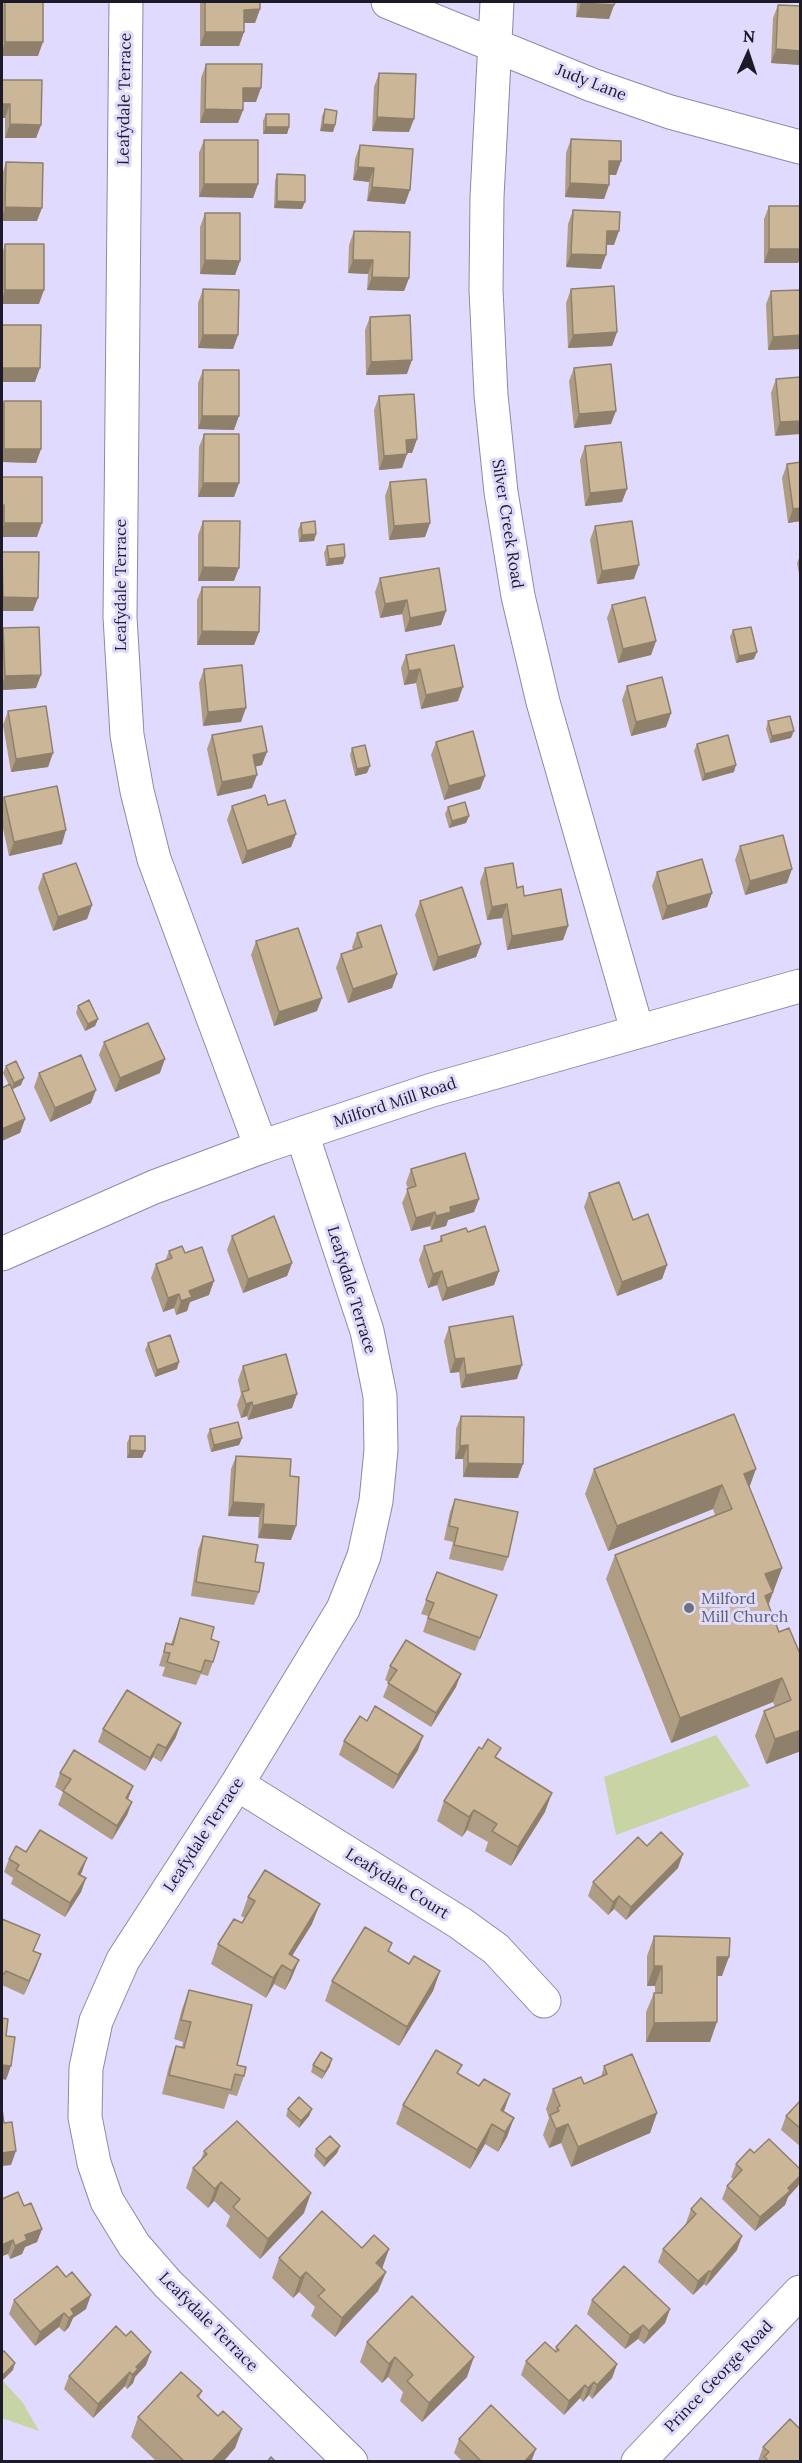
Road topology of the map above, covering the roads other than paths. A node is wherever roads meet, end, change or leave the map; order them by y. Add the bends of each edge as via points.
1 (126, 2) edge
2 (388, 2) edge
3 (497, 2) edge
4 (495, 45) junction
5 (801, 147) edge
6 (801, 986) edge
7 (638, 1030) junction
8 (302, 1134) junction
9 (261, 1147) junction
10 (2, 1254) edge
11 (237, 1784) junction
12 (544, 2001) dead end
13 (801, 2292) edge
14 (351, 2462) edge
15 (638, 2462) edge

1 - 9 street, Leafydale Terrace via 120,617 127,735 154,859
2 - 4 street, Judy Lane
3 - 4 street, Silver Creek Road
4 - 5 street, Judy Lane via 670,112
4 - 7 street, Silver Creek Road via 486,290 501,492 518,596 543,702
6 - 7 street, Milford Mill Road
7 - 8 street, Milford Mill Road via 432,1090
8 - 9 street, Milford Mill Road
8 - 11 street, Leafydale Terrace via 367,1331 380,1396 381,1450 376,1501 363,1556 343,1609
9 - 10 street, Milford Mill Road via 154,1186
11 - 12 street, Leafydale Court via 460,1923 496,1949
11 - 14 street, Leafydale Terrace via 123,1960 96,2021 86,2068 85,2116 94,2163 107,2200 134,2245 168,2284
13 - 15 street, Prince George Road

